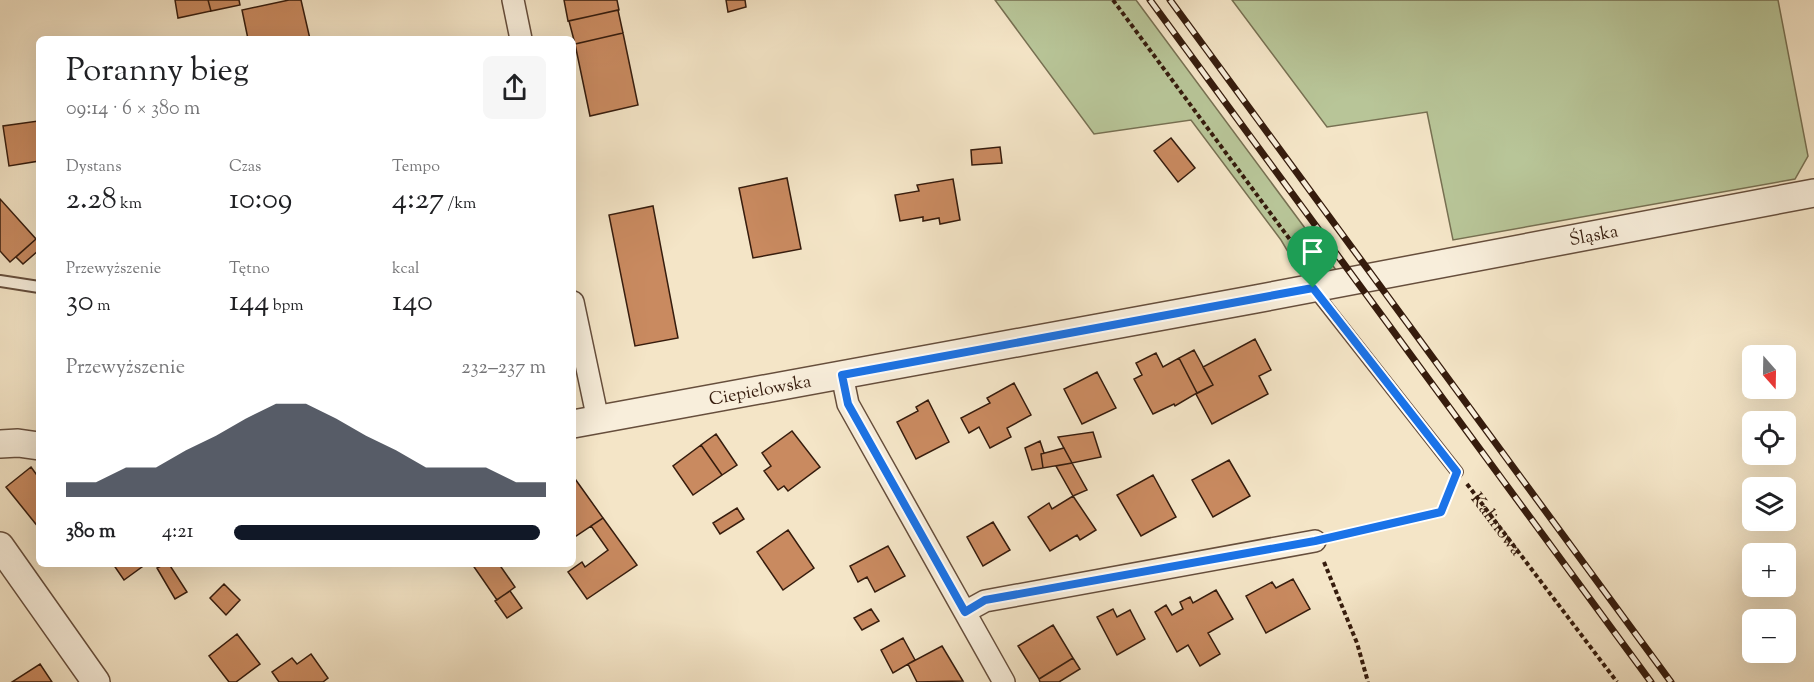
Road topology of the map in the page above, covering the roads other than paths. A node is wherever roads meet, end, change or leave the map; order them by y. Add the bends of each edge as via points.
1 (513, 0) edge
2 (520, 36) edge
3 (1814, 194) edge
4 (1373, 277) joint
5 (0, 281) edge
6 (36, 287) edge
7 (1313, 288) junction
8 (576, 332) edge
9 (842, 375) junction
10 (585, 422) edge
11 (0, 444) edge
12 (36, 446) edge
13 (1457, 472) road end
14 (1315, 541) road end
15 (0, 546) edge
16 (965, 612) junction
17 (96, 682) edge
18 (1004, 682) edge

1 - 2 street
3 - 4 street, Śląska
4 - 7 street, Ciepielowska
5 - 6 lane
7 - 9 street, Ciepielowska
7 - 13 lane
8 - 10 street
9 - 10 street, Ciepielowska
9 - 16 street via 848,404
11 - 12 street
14 - 16 street via 985,600
15 - 17 street
16 - 18 street

